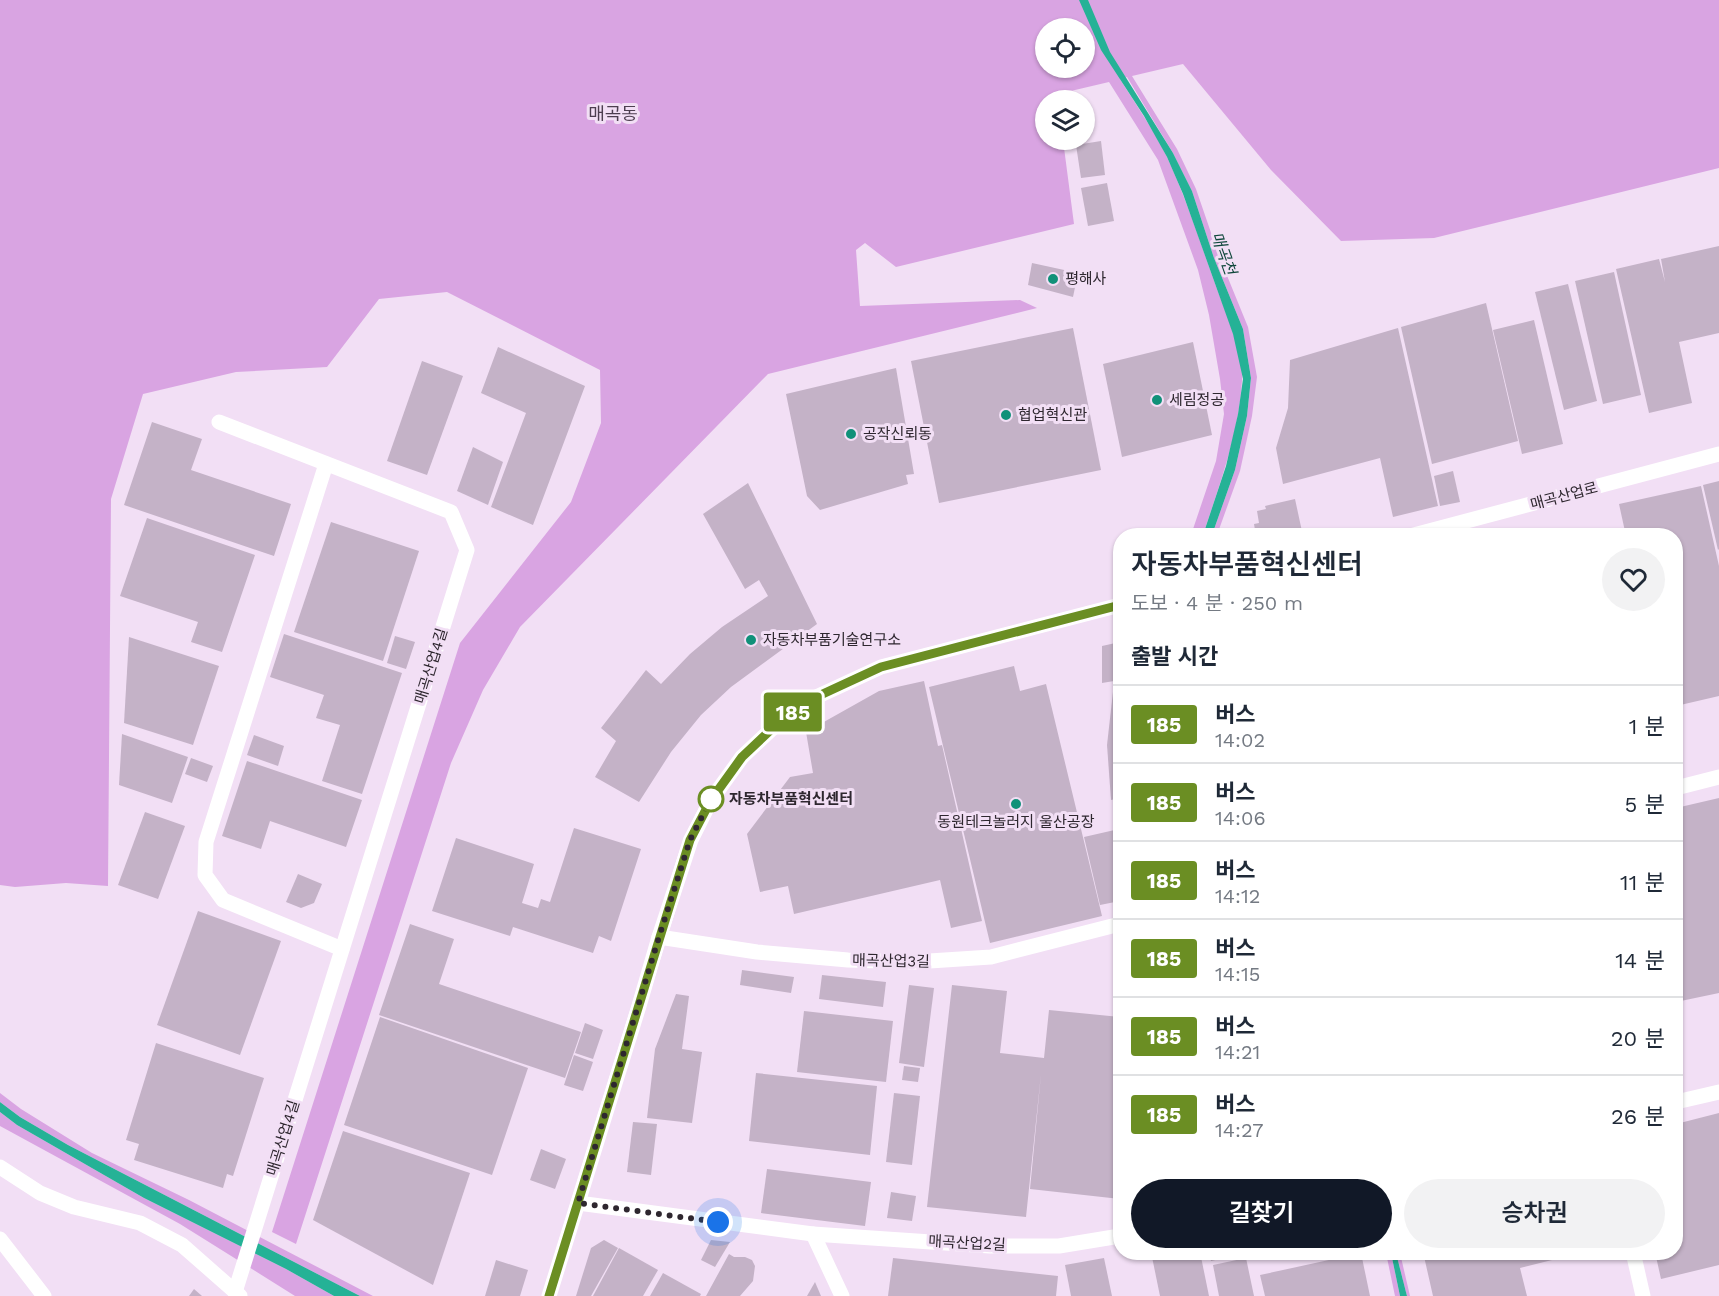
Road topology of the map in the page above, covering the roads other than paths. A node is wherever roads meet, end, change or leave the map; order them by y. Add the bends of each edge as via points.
1 (219, 422) dead end
2 (1719, 454) edge
3 (326, 464) junction
4 (1464, 528) edge
5 (1113, 607) edge
6 (1719, 777) edge
7 (1683, 786) edge
8 (1113, 926) edge
9 (659, 937) junction
10 (342, 949) junction
11 (1719, 1092) edge
12 (1683, 1100) edge
13 (0, 1167) edge
14 (578, 1203) junction
15 (813, 1234) junction
16 (1113, 1237) edge
17 (0, 1239) edge
18 (1635, 1260) edge
19 (238, 1288) edge
20 (44, 1296) edge
21 (549, 1296) edge
22 (842, 1296) edge
23 (1643, 1296) edge

1 - 3 street, 매곡산업4길
2 - 4 street, 매곡산업로
3 - 10 street via 206,842 206,875 223,900
3 - 10 street, 매곡산업4길 via 450,512 467,550
5 - 9 street via 881,667 814,698 778,723 742,757 711,800 690,840
6 - 7 street
8 - 9 street, 매곡산업3길 via 991,957 914,962 757,952
9 - 14 street
10 - 19 street, 매곡산업4길
11 - 12 street
13 - 19 street via 49,1197 74,1207 140,1223 182,1245
14 - 15 street, 매곡산업2길
14 - 21 street
15 - 16 street, 매곡산업2길 via 990,1246 1059,1246
15 - 22 street
17 - 20 street
18 - 23 street

